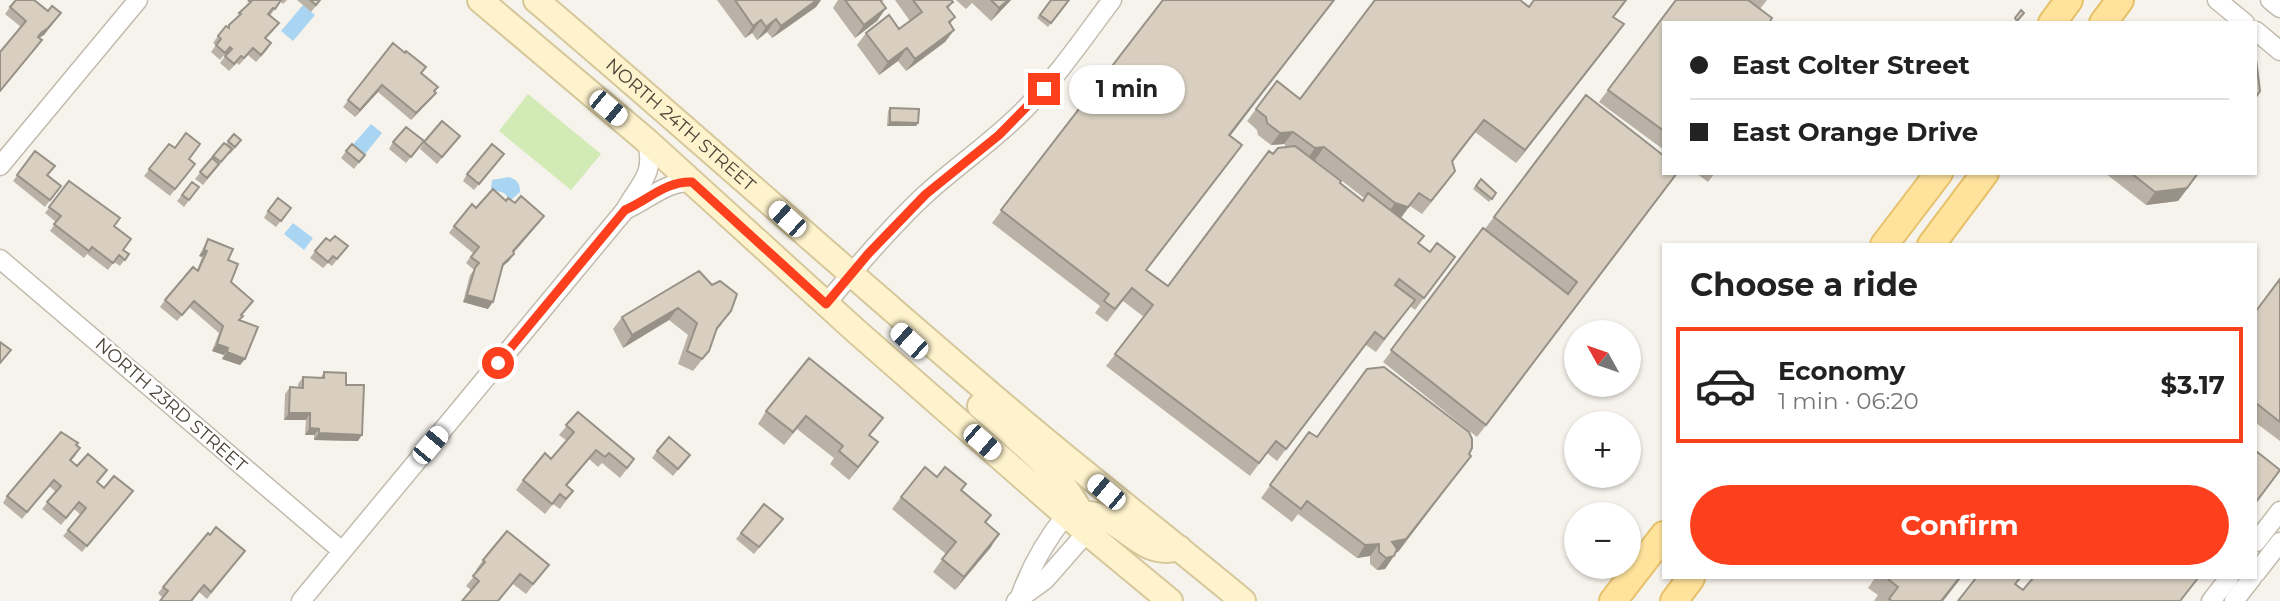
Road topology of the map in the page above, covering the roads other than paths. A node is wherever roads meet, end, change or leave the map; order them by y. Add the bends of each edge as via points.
1 (138, 0) edge
2 (480, 0) edge
3 (536, 0) edge
4 (1112, 0) edge
5 (2069, 0) edge
6 (2120, 0) edge
7 (2217, 0) edge
8 (2270, 0) edge
9 (2280, 9) edge
10 (2053, 21) edge
11 (2104, 21) edge
12 (2243, 21) edge
13 (2257, 32) edge
14 (2280, 51) edge
15 (647, 141) junction
16 (0, 166) edge
17 (1937, 175) edge
18 (1984, 175) edge
19 (692, 182) junction
20 (625, 210) junction
21 (1886, 243) edge
22 (1932, 243) edge
23 (0, 259) edge
24 (850, 274) junction
25 (826, 304) junction
26 (2280, 511) edge
27 (1078, 520) junction
28 (2260, 537) edge
29 (1662, 538) edge
30 (2279, 542) edge
31 (1179, 548) junction
32 (342, 551) junction
33 (2257, 572) edge
34 (1690, 579) edge
35 (2228, 579) edge
36 (2251, 579) edge
37 (1018, 599) edge
38 (301, 601) edge
39 (1170, 601) edge
40 (1243, 601) edge
41 (1613, 601) edge
42 (1674, 601) edge
43 (2211, 601) edge
44 (2234, 601) edge

1 - 16 street
2 - 15 main road, NORTH 24TH STREET
3 - 24 main road, NORTH 24TH STREET
4 - 24 street via 1026,109 926,194
5 - 10 main road
6 - 11 main road
7 - 12 street
8 - 9 street
13 - 14 street
15 - 19 main road, NORTH 24TH STREET
15 - 20 street via 648,172
17 - 21 main road
18 - 22 main road
19 - 20 street via 672,183
19 - 25 main road, NORTH 24TH STREET
20 - 32 street
23 - 32 street, NORTH 23RD STREET
24 - 25 street
24 - 27 main road via 869,304 1051,472 1070,493
24 - 31 main road, NORTH 24TH STREET
25 - 27 main road, NORTH 24TH STREET
26 - 28 street
27 - 31 main road via 1112,520 1150,548
27 - 37 street via 1045,580
27 - 37 street via 1037,556
27 - 39 main road, NORTH 24TH STREET
28 - 30 street
29 - 41 main road
30 - 33 street
31 - 40 main road, NORTH 24TH STREET
32 - 38 street
34 - 42 main road
35 - 43 street
36 - 44 street

